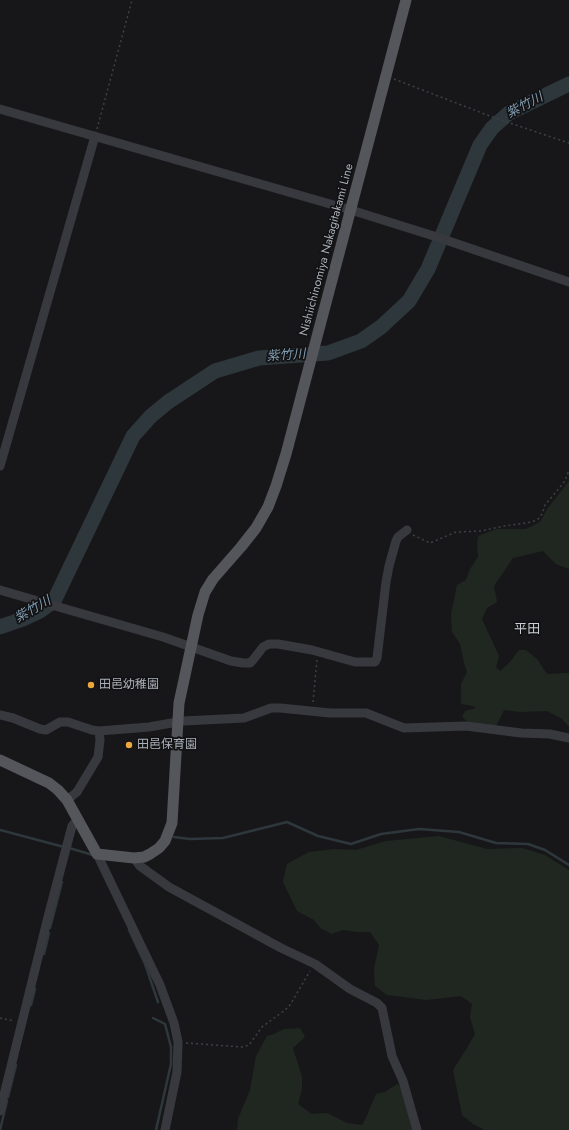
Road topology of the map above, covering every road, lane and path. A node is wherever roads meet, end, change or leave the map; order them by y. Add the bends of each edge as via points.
1 (132, 0) edge
2 (406, 0) edge
3 (386, 76) junction
4 (0, 109) edge
5 (94, 136) junction
6 (569, 143) edge
7 (351, 210) junction
8 (569, 282) edge
9 (0, 466) edge
10 (569, 470) edge
11 (407, 530) joint
12 (0, 590) edge
13 (191, 646) junction
14 (319, 653) junction
15 (312, 711) junction
16 (0, 715) edge
17 (178, 721) junction
18 (99, 731) junction
19 (569, 738) edge
20 (0, 760) edge
21 (67, 800) junction
22 (78, 820) junction
23 (97, 854) junction
24 (134, 858) junction
25 (315, 964) junction
26 (0, 1018) edge
27 (22, 1023) junction
28 (178, 1042) junction
29 (0, 1111) edge
30 (165, 1130) edge
31 (417, 1130) edge

1 - 5 path
2 - 3 main road, Nishiichinomiya Nakagitakami Line
3 - 6 path via 448,101
3 - 7 main road, Nishiichinomiya Nakagitakami Line
4 - 5 street
5 - 7 street
5 - 9 street
7 - 8 street
7 - 13 main road, Nishiichinomiya Nakagitakami Line via 286,454 268,507 242,547 213,579 205,592
10 - 11 path via 565,481 545,505 542,514 532,522 481,531 456,532 430,543 417,538
11 - 14 street via 396,541 389,566 375,662 355,662
12 - 13 street
13 - 14 street via 243,663 250,663 263,647 269,644
13 - 17 main road, Nishiichinomiya Nakagitakami Line via 179,703
14 - 15 path
15 - 17 street via 271,708 244,718
15 - 19 street via 366,713 404,728 466,726
16 - 18 street via 46,730 60,722 68,722
17 - 18 street via 141,728
17 - 24 main road, Nishiichinomiya Nakagitakami Line via 172,823 169,833 159,848 150,854
18 - 21 street via 98,757 77,792
20 - 21 main road via 49,783
21 - 22 main road
22 - 23 main road
22 - 27 street via 72,826
23 - 24 main road, Nishiichinomiya Nakagitakami Line
23 - 28 street via 160,985
24 - 25 street via 140,866 178,893
25 - 28 path via 290,1005 262,1027 249,1045 242,1047
25 - 31 street via 382,1008 392,1056 403,1081
26 - 27 path
27 - 29 street
28 - 30 street via 177,1072

